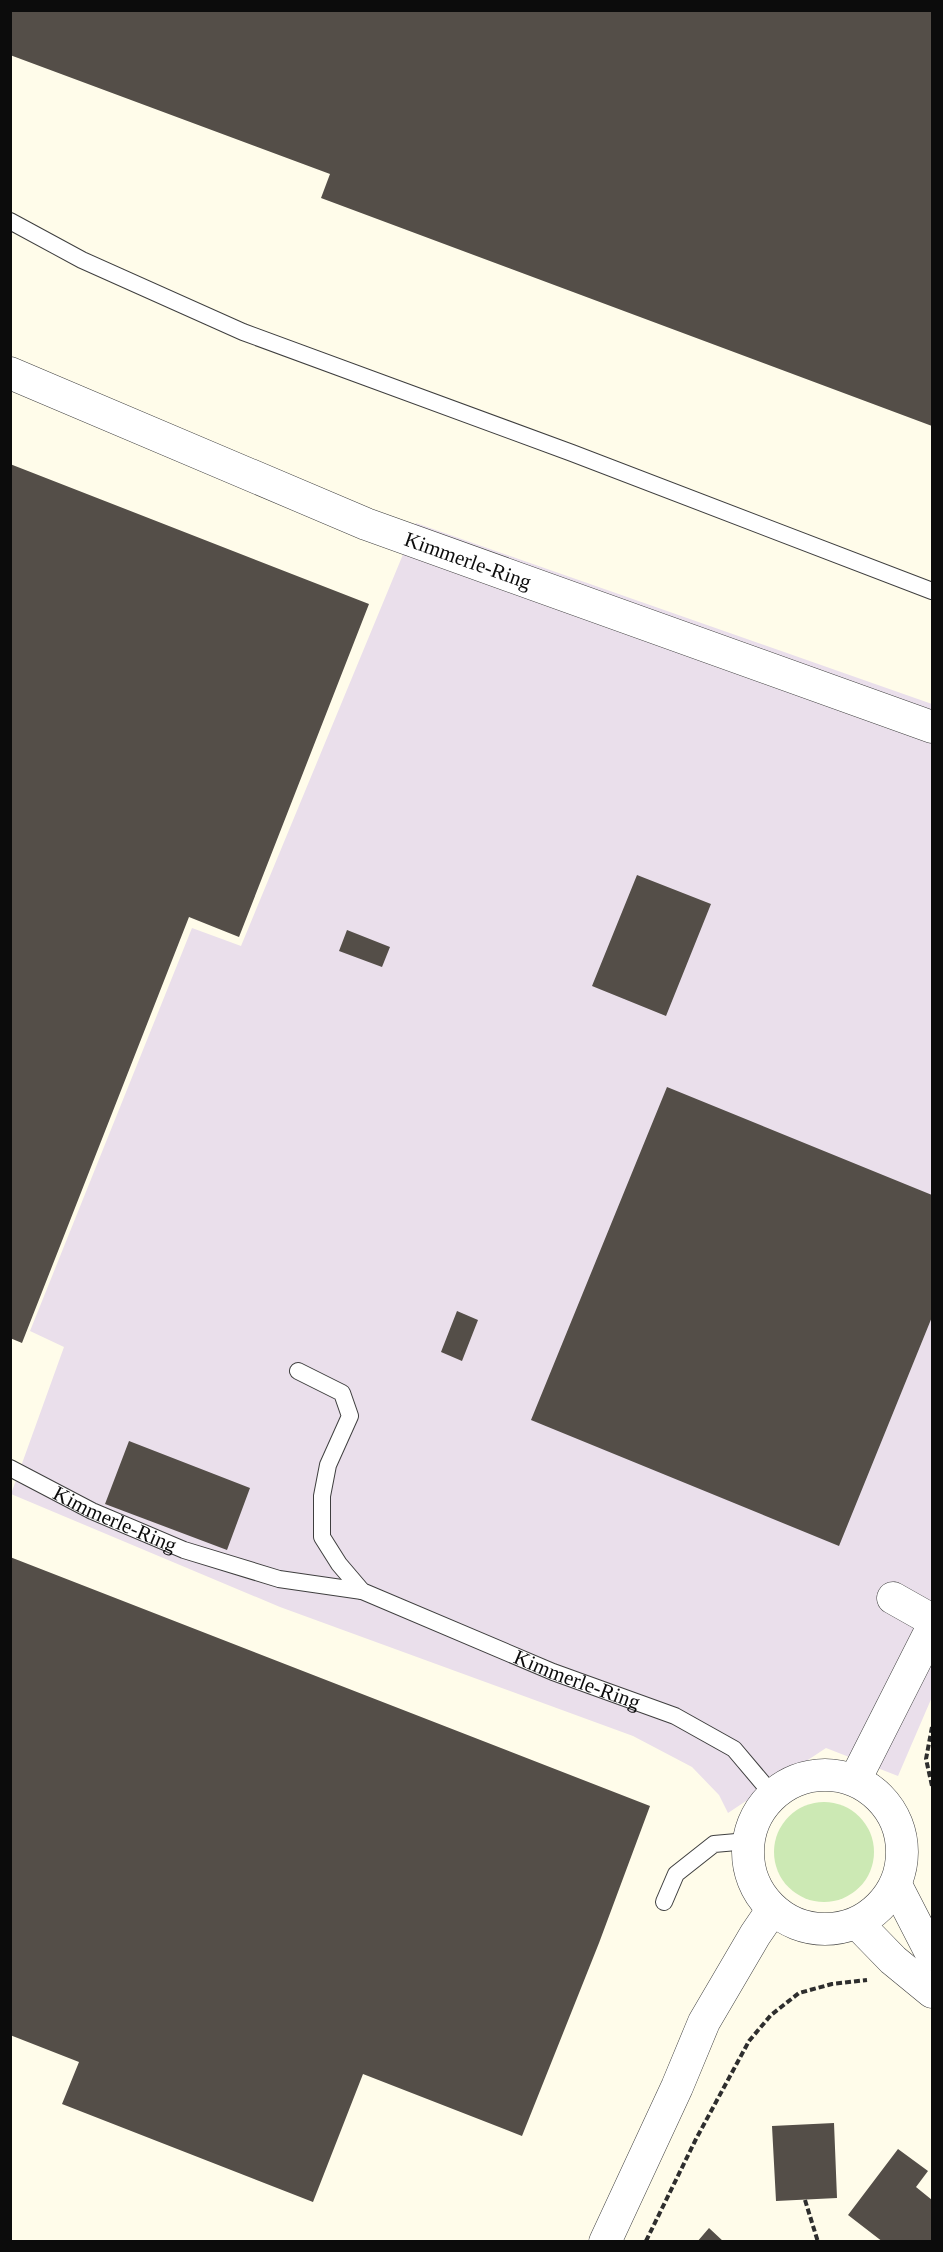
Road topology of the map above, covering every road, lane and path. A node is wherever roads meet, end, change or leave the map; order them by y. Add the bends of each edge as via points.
1 (10, 220) edge
2 (10, 374) edge
3 (933, 591) edge
4 (933, 727) edge
5 (298, 1371) dead end
6 (10, 1468) edge
7 (362, 1591) junction
8 (893, 1598) dead end
9 (933, 1620) edge
10 (933, 1628) edge
11 (933, 1727) edge
12 (855, 1780) junction
13 (933, 1786) edge
14 (772, 1794) junction
15 (748, 1841) junction
16 (896, 1885) junction
17 (664, 1902) dead end
18 (772, 1910) junction
19 (857, 1923) junction
20 (933, 1955) edge
21 (893, 1960) junction
22 (933, 1992) edge
23 (805, 2200) dead end
24 (605, 2241) edge
25 (646, 2241) edge
26 (818, 2241) edge

1 - 3 lane via 82,260 243,332
2 - 4 street, Kimmerle-Ring via 366,525
5 - 7 lane, Kimmerle-Ring via 342,1393 350,1416 333,1450 322,1496 322,1537
6 - 7 lane, Kimmerle-Ring via 92,1511 184,1550 279,1579
7 - 14 lane, Kimmerle-Ring via 553,1672 675,1716 734,1749
8 - 9 street
10 - 12 street
11 - 13 path via 926,1759
12 - 14 street via 812,1775
12 - 16 street via 876,1794 892,1813 901,1836 902,1861
14 - 15 street via 756,1816
15 - 17 lane via 714,1844 676,1874
15 - 18 street via 748,1867 756,1890
16 - 19 street via 873,1914
16 - 20 street
18 - 19 street via 791,1923 812,1929 835,1929
18 - 24 street via 704,2022
19 - 21 street
21 - 22 street
21 - 25 path via 866,1982 832,1984 799,1994 771,2015 749,2041 730,2075
23 - 26 path

